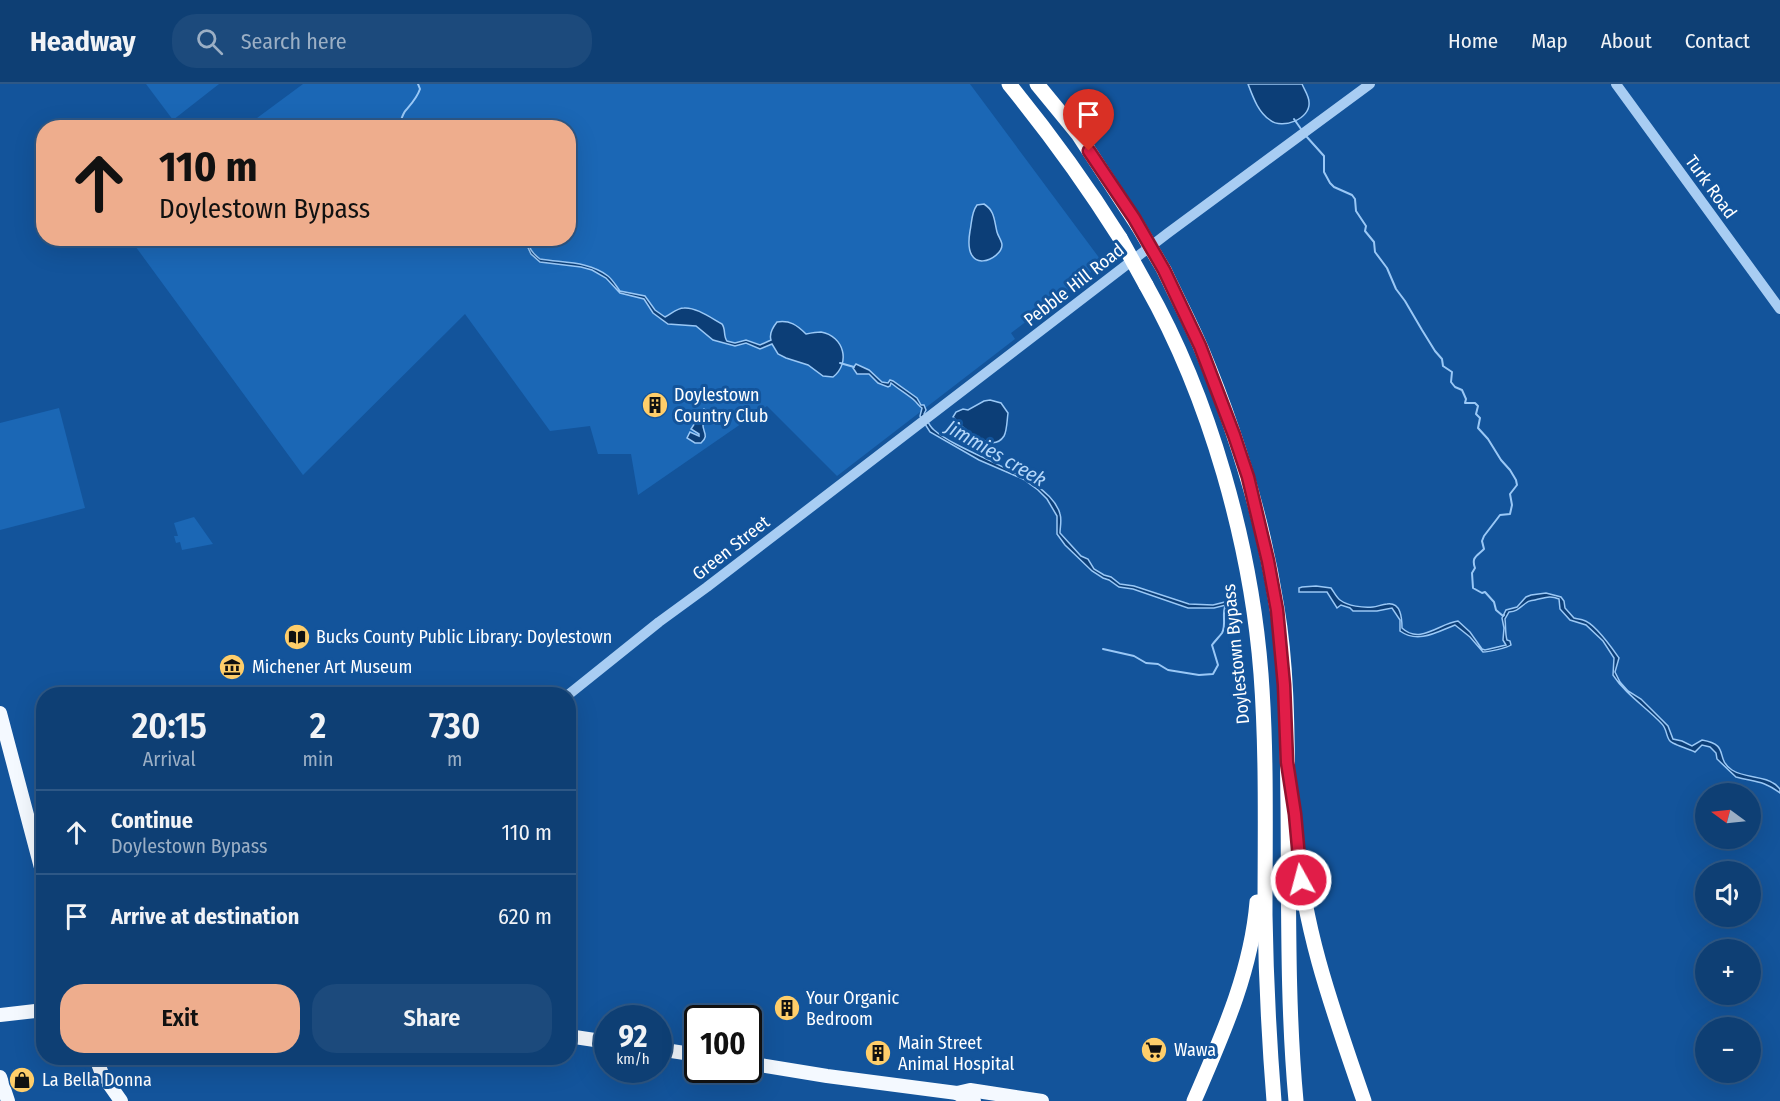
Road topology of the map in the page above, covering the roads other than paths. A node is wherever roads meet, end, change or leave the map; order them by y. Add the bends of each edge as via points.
1 (1009, 84) edge
2 (1037, 84) edge
3 (1370, 84) edge
4 (1616, 84) edge
5 (1780, 309) edge
6 (916, 426) joint
7 (576, 689) edge
8 (0, 713) edge
9 (1287, 762) junction
10 (1265, 827) junction
11 (36, 849) edge
12 (36, 1011) edge
13 (0, 1015) edge
14 (576, 1037) edge
15 (594, 1040) edge
16 (99, 1065) edge
17 (762, 1065) edge
18 (0, 1077) edge
19 (957, 1092) junction
20 (8, 1101) edge
21 (121, 1101) edge
22 (974, 1101) edge
23 (1042, 1101) edge
24 (1194, 1101) edge
25 (1274, 1101) edge
26 (1296, 1101) edge
27 (1364, 1101) edge

1 - 10 highway, Doylestown Bypass, bridge via 1089,188 1120,238 1174,340 1207,423 1226,481 1252,595 1261,673
2 - 9 highway, bridge via 1078,134 1164,270 1200,346 1234,435 1260,526 1277,610
3 - 6 street, Pebble Hill Road
4 - 5 street, Turk Road
6 - 7 street, Green Street
8 - 11 main road
9 - 26 highway via 1289,995
9 - 27 highway via 1312,939
10 - 24 highway via 1246,969
10 - 25 highway, Doylestown Bypass via 1268,1023
12 - 13 main road
14 - 15 main road
16 - 21 main road
17 - 19 main road
18 - 20 main road
19 - 22 main road
19 - 23 main road via 970,1090

